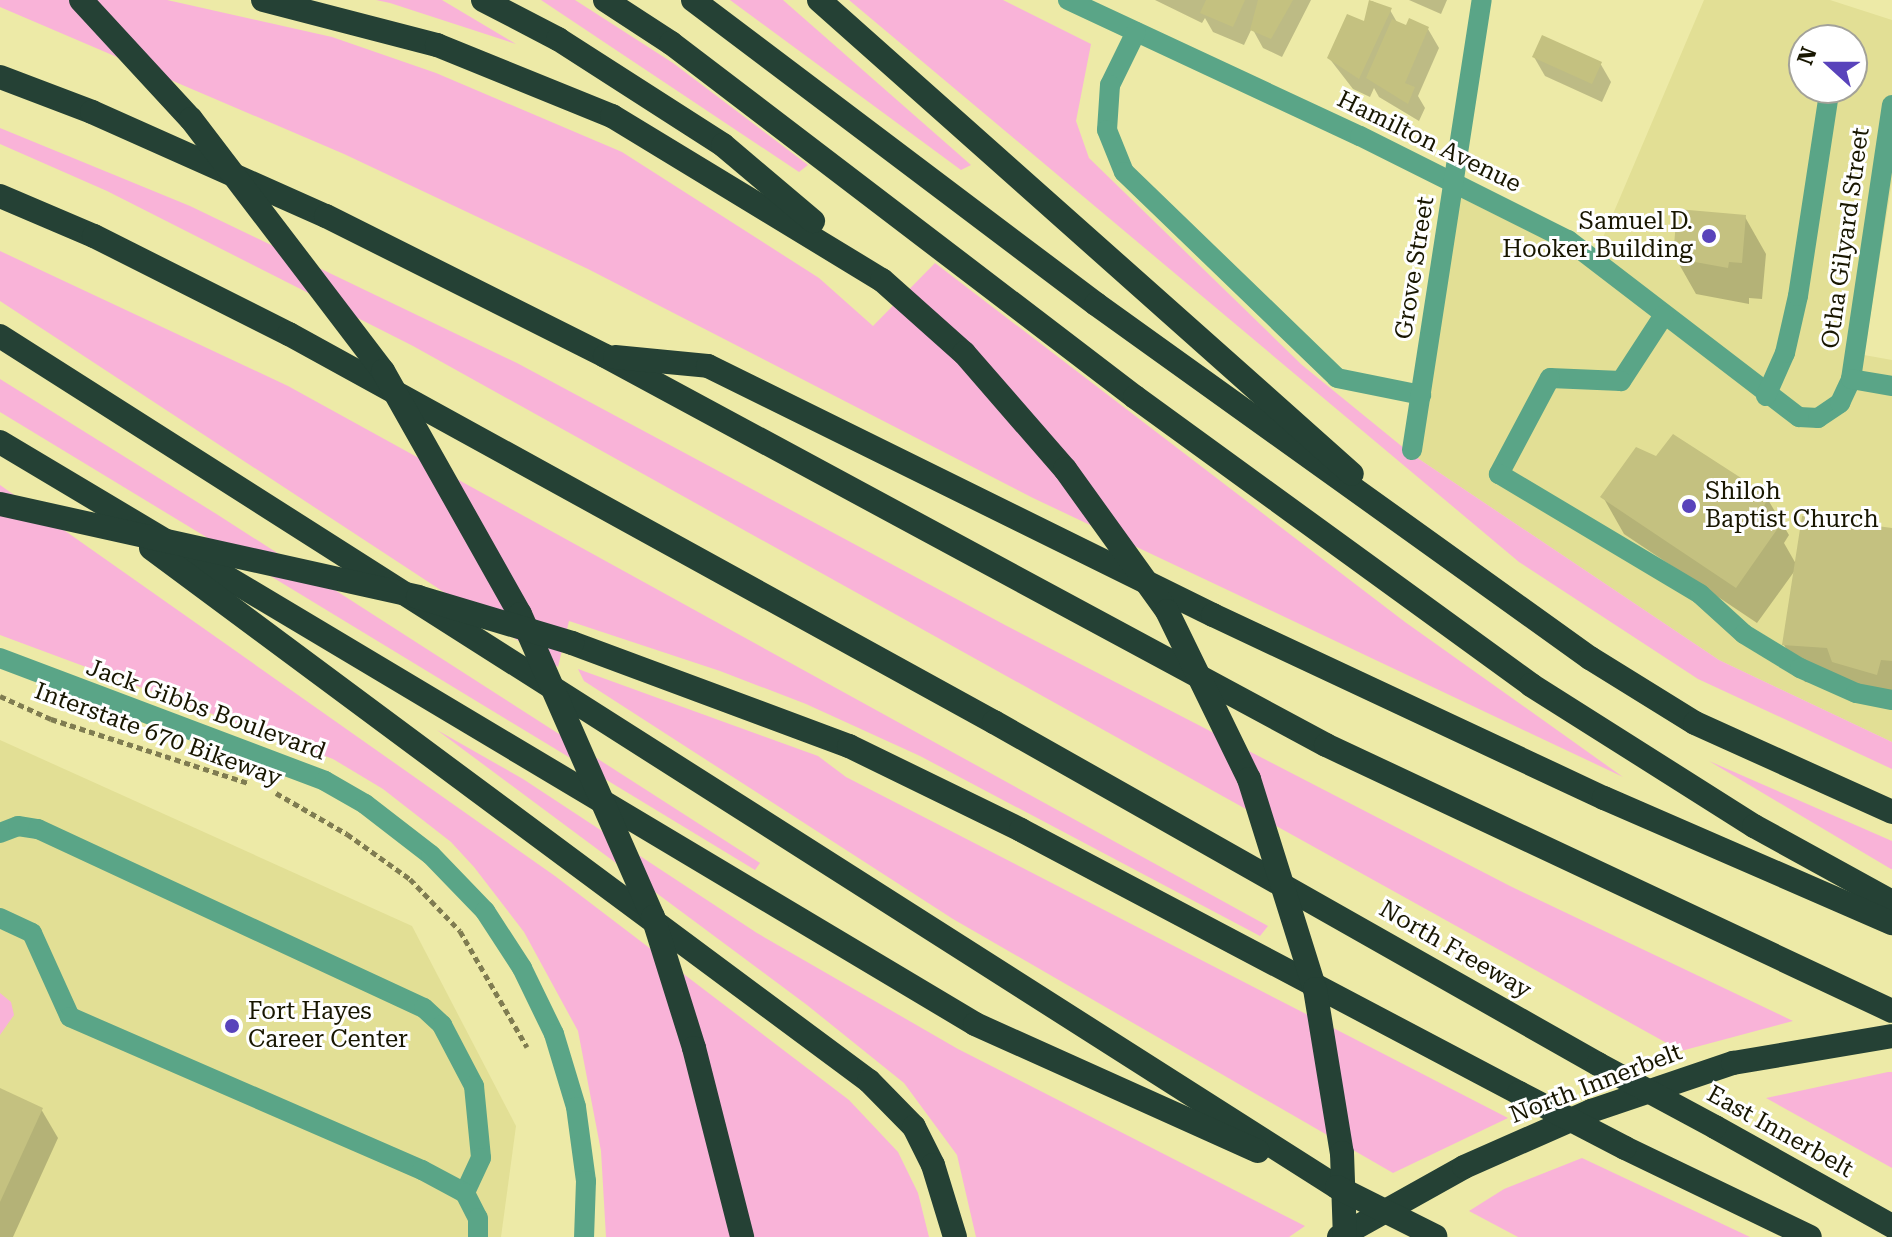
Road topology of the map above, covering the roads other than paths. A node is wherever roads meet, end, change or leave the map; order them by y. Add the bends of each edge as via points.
1 (81, 0) edge
2 (263, 0) edge
3 (483, 0) edge
4 (605, 0) edge
5 (693, 0) edge
6 (819, 0) edge
7 (1068, 0) edge
8 (1482, 0) edge
9 (1136, 32) junction
10 (0, 77) edge
11 (1828, 104) edge
12 (1892, 105) edge
13 (1455, 183) junction
14 (0, 196) edge
15 (882, 280) junction
16 (1664, 315) junction
17 (0, 336) edge
18 (605, 356) junction
19 (1851, 379) junction
20 (1892, 386) edge
21 (1421, 395) junction
22 (1766, 396) junction
23 (0, 442) edge
24 (1412, 450) dead end
25 (52, 476) junction
26 (0, 504) edge
27 (1452, 564) junction
28 (0, 658) edge
29 (1892, 700) edge
30 (1892, 812) edge
31 (0, 833) edge
32 (1892, 902) edge
33 (0, 918) edge
34 (1892, 923) edge
35 (1892, 1011) edge
36 (1892, 1036) edge
37 (1598, 1064) joint
38 (1337, 1187) junction
39 (465, 1193) junction
40 (1892, 1226) edge
41 (1892, 1236) edge
42 (478, 1237) edge
43 (584, 1237) edge
44 (742, 1237) edge
45 (955, 1237) edge
46 (1342, 1237) edge
47 (1436, 1237) edge
48 (1810, 1237) edge
49 (1885, 1237) edge

1 - 44 highway, bridge via 191,119 383,371 520,614 653,917 694,1048
2 - 15 highway via 437,45 533,80 612,116 716,175
3 - 15 highway via 558,39 723,145
4 - 32 highway via 671,43 1135,397 1531,685 1754,826
5 - 27 highway
6 - 27 highway
7 - 9 street, Hamilton Avenue
8 - 13 street, Grove Street
9 - 13 street, Hamilton Avenue
9 - 21 street via 1110,85 1107,130 1124,172 1337,378
10 - 18 highway via 326,216
11 - 22 street via 1798,296 1785,353
12 - 19 street, Otha Gilyard Street
13 - 16 street, Hamilton Avenue via 1568,240
13 - 21 street, Grove Street
14 - 37 highway, North Freeway via 289,334
15 - 46 highway, bridge via 964,353 1065,469 1167,611 1249,779 1315,989 1342,1153
16 - 22 street, Hamilton Avenue
16 - 29 street via 1621,381 1550,378 1499,474 1700,594 1744,634 1800,668 1856,693
17 - 38 highway
18 - 34 highway via 708,366 1227,622 1618,804
18 - 35 highway via 1326,745
19 - 20 street
19 - 22 street, Hamilton Avenue via 1840,403 1818,418 1799,417
21 - 24 street, Grove Street
23 - 25 highway
25 - 38 highway via 370,659 975,1024
25 - 45 highway via 869,1081 914,1127 933,1165
26 - 48 highway, bridge via 418,597 572,643 849,746 1021,830 1625,1148
27 - 30 highway via 1695,723
28 - 43 street, Jack Gibbs Boulevard via 325,781 365,804 431,855 485,911 522,968 554,1034 576,1107 586,1181
31 - 39 street via 18,826 38,829 424,1008 442,1025 474,1086 481,1158
33 - 39 street via 32,933 70,1017
36 - 46 highway, North Innerbelt via 1733,1063 1591,1111 1464,1167
37 - 40 highway, East Innerbelt, bridge
38 - 47 highway, bridge
39 - 42 street via 478,1218
41 - 49 highway

